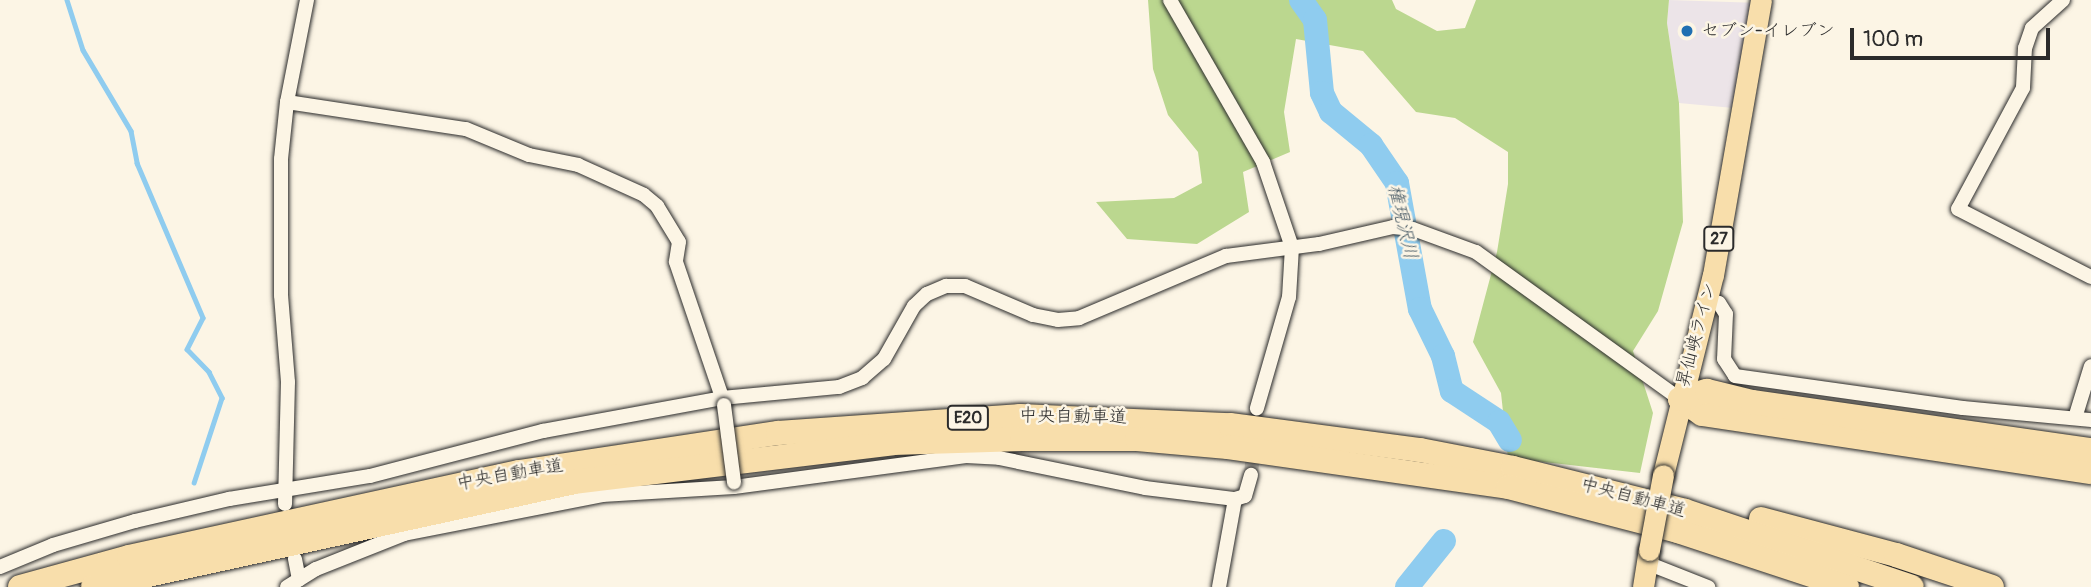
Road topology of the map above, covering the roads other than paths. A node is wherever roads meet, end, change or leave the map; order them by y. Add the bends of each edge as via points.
1 (307, 0) edge
2 (1170, 0) edge
3 (1761, 0) edge
4 (2063, 0) edge
5 (287, 102) junction
6 (1292, 247) junction
7 (2091, 277) edge
8 (1706, 301) junction
9 (2091, 366) edge
10 (1681, 399) junction
11 (723, 401) junction
12 (1257, 408) tunnel mouth
13 (2075, 418) junction
14 (2091, 420) edge
15 (1866, 430) junction
16 (2091, 440) edge
17 (2091, 450) edge
18 (2091, 461) edge
19 (2091, 472) edge
20 (1251, 475) tunnel mouth
21 (734, 484) junction
22 (1609, 490) junction
23 (285, 498) junction
24 (1235, 499) junction
25 (1729, 548) junction
26 (1648, 557) junction
27 (295, 559) dead end
28 (0, 567) edge
29 (293, 583) edge
30 (20, 587) edge
31 (93, 587) edge
32 (1219, 587) edge
33 (1643, 587) edge
34 (1708, 587) edge
35 (1815, 587) edge
36 (1847, 587) edge
37 (1912, 587) edge
38 (1992, 587) edge

1 - 5 street
2 - 6 street via 1263,162
3 - 8 main road, 昇仙峡ライン / 27
4 - 7 street via 2032,28 2023,88 1958,209
5 - 11 street via 466,129 529,155 578,166 644,195 657,206 679,242 676,261
5 - 23 street via 281,159 288,382
6 - 10 street via 1393,227 1413,229 1476,252
6 - 11 street via 1226,256 1079,318 1033,315 965,286 946,286 914,306 884,359 862,378 839,387
6 - 12 street via 1289,298
8 - 10 main road, 昇仙峡ライン / 27
8 - 13 street via 1719,303 1726,314 1724,359 1735,376 1964,408
9 - 13 street
10 - 15 highway via 1707,391
10 - 26 main road, 昇仙峡ライン / 27, bridge
11 - 21 street, bridge
11 - 23 street via 543,431
13 - 14 street
15 - 16 highway
15 - 17 highway
15 - 18 highway
15 - 19 highway
20 - 24 street via 1245,496
21 - 24 street via 966,456
21 - 29 street via 602,495 404,534
22 - 30 highway, 中央自動車道 / E20 via 1420,450 1230,425 1020,416 894,422 764,435 519,472 129,557
22 - 37 highway, 中央自動車道 / E20 via 1724,523
22 - 38 highway via 1739,513 1896,555
23 - 28 street via 229,499 135,521 53,545
24 - 32 street
25 - 31 highway, 中央自動車道 / E20 via 1508,487 1416,471 1189,443 1022,439 893,443 573,482
25 - 35 highway
25 - 36 highway, 中央自動車道 / E20
26 - 33 main road, 昇仙峡ライン / 27
26 - 34 street
27 - 29 street

